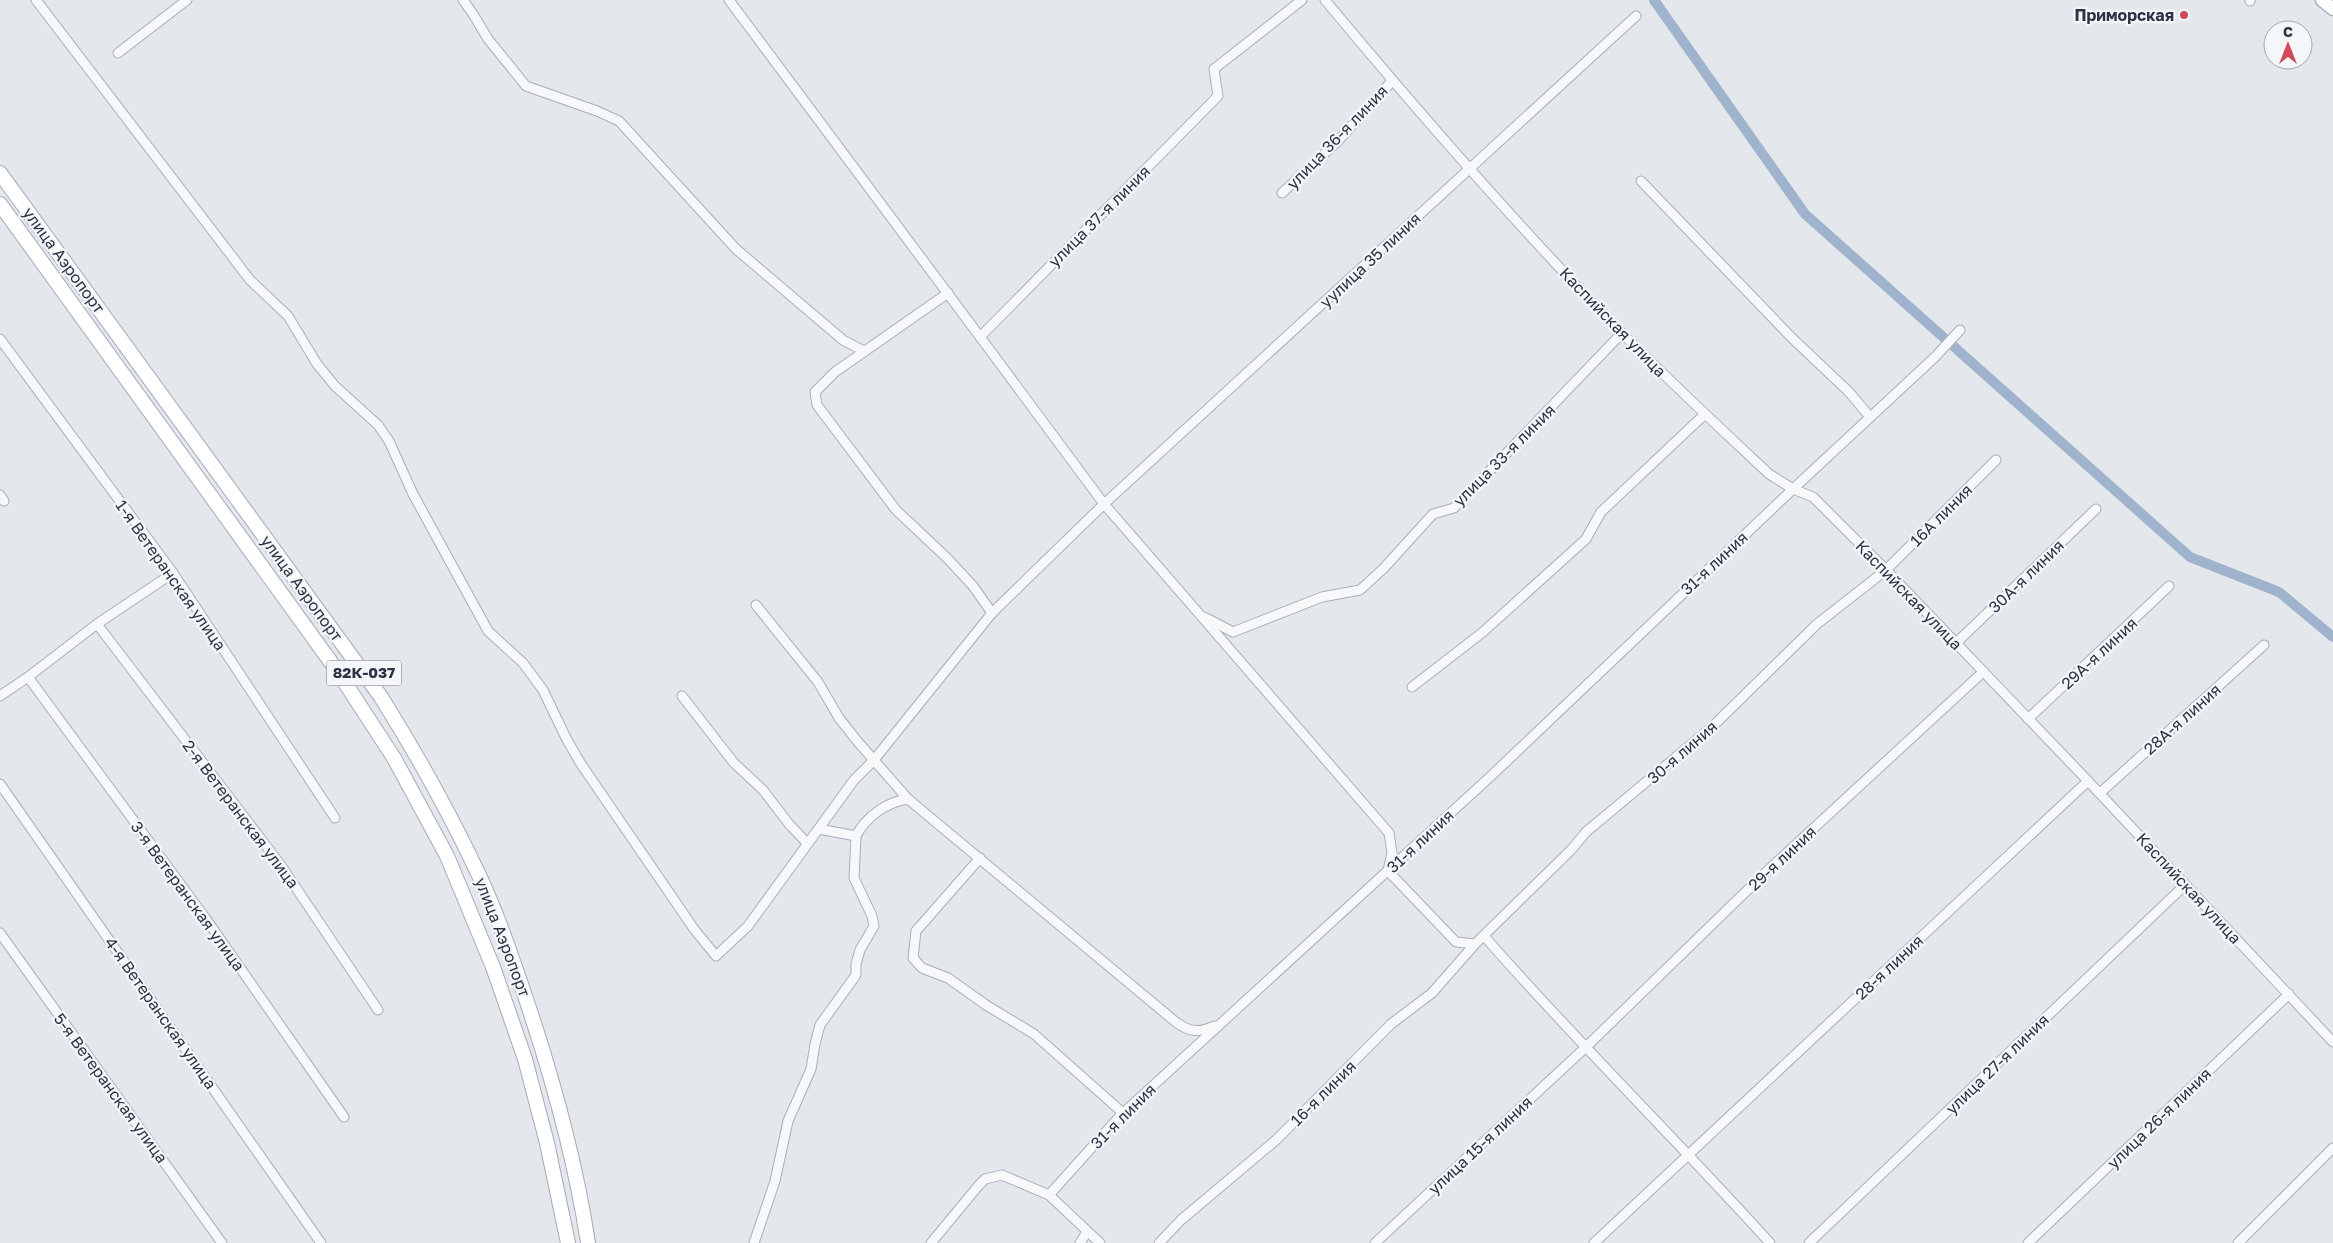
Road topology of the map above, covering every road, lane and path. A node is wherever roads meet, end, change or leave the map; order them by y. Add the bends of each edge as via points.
1 (36, 0) edge
2 (187, 0) edge
3 (463, 0) edge
4 (729, 0) edge
5 (1302, 0) edge
6 (1325, 0) edge
7 (2322, 0) edge
8 (2333, 9) edge
9 (1636, 16) dead end
10 (118, 53) dead end
11 (1392, 80) junction
12 (1470, 168) junction
13 (0, 173) edge
14 (1641, 181) dead end
15 (1282, 193) dead end
16 (0, 204) edge
17 (948, 292) junction
18 (1960, 330) dead end
19 (1622, 333) junction
20 (980, 336) junction
21 (0, 339) edge
22 (864, 351) junction
23 (1705, 414) junction
24 (1870, 417) junction
25 (1996, 460) dead end
26 (1793, 489) junction
27 (1104, 504) junction
28 (2096, 509) dead end
29 (1886, 570) junction
30 (173, 573) junction
31 (2170, 586) dead end
32 (756, 605) dead end
33 (992, 613) junction
34 (1198, 614) junction
35 (97, 624) junction
36 (1955, 644) junction
37 (2264, 645) dead end
38 (1982, 673) junction
39 (28, 677) junction
40 (1412, 687) dead end
41 (0, 696) edge
42 (682, 696) dead end
43 (2028, 719) junction
44 (874, 760) junction
45 (2088, 781) junction
46 (0, 784) edge
47 (2100, 793) junction
48 (908, 798) junction
49 (334, 818) dead end
50 (819, 829) junction
51 (856, 836) junction
52 (807, 844) junction
53 (980, 858) junction
54 (1388, 871) junction
55 (2185, 885) junction
56 (0, 933) edge
57 (1480, 939) junction
58 (2289, 994) junction
59 (378, 1010) dead end
60 (1223, 1021) junction
61 (2333, 1042) edge
62 (1586, 1047) junction
63 (1123, 1113) junction
64 (344, 1117) dead end
65 (2333, 1148) edge
66 (1689, 1154) junction
67 (1049, 1195) junction
68 (1087, 1232) junction
69 (222, 1243) edge
70 (321, 1243) edge
71 (568, 1243) edge
72 (588, 1243) edge
73 (754, 1243) edge
74 (931, 1243) edge
75 (1080, 1243) edge
76 (1100, 1243) edge
77 (1159, 1243) edge
78 (1375, 1243) edge
79 (1594, 1243) edge
80 (1770, 1243) edge
81 (1809, 1243) edge
82 (2028, 1243) edge
83 (2238, 1243) edge

1 - 52 street, уулица 35 линия via 250,280 288,316 334,386 378,425 488,631 523,663 543,690 581,764 716,956 748,926
2 - 10 street
3 - 22 street via 488,39 526,86 619,121 736,249 843,340
4 - 17 street
5 - 20 street, улица 37-я линия via 1214,69 1218,96
6 - 11 street, Каспийская улица
7 - 8 main road
9 - 12 street, уулица 35 линия
11 - 12 street, Каспийская улица
11 - 15 street, улица 36-я линия via 1337,142
12 - 19 street, Каспийская улица
12 - 27 street, уулица 35 линия
13 - 72 main road, улица Аэропорт / 82К-037 via 381,697 419,758 477,871 503,933 550,1071 582,1201
14 - 24 street
16 - 71 main road, улица Аэропорт via 338,672 394,758 447,856 493,967 525,1059 548,1143
17 - 20 street
17 - 22 street
18 - 24 street, 31-я линия
19 - 23 street, Каспийская улица
19 - 34 street, улица 33-я линия via 1454,508 1433,514 1360,590 1322,597 1233,632
20 - 27 street
21 - 30 street, 1-я Ветеранская улица
22 - 33 street via 815,392 817,405 896,510 948,558
23 - 26 street, Каспийская улица via 1769,474
23 - 40 street via 1601,512 1586,538 1483,632
24 - 26 street, 31-я линия
25 - 29 street, 16А линия
26 - 29 street, Каспийская улица via 1813,497
26 - 54 street, 31-я линия
27 - 33 street, уулица 35 линия
27 - 34 street
28 - 36 street, 30А-я линия
29 - 36 street, Каспийская улица
29 - 57 street, 30-я линия via 1817,624 1712,727 1586,832
30 - 35 street
30 - 49 street, 1-я Ветеранская улица
31 - 43 street, 29А-я линия
32 - 44 street via 818,682 839,718
33 - 44 street, уулица 35 линия
34 - 54 street via 1389,833 1392,854
35 - 39 street
35 - 59 street, 2-я Ветеранская улица via 280,864
36 - 38 street, Каспийская улица
37 - 47 street, 28А-я линия
38 - 43 street, Каспийская улица
38 - 62 street, 29-я линия via 1765,873
39 - 41 street
39 - 64 street, 3-я Ветеранская улица via 206,919
42 - 52 street via 734,763 763,790
43 - 45 street, Каспийская улица
44 - 48 street
44 - 50 street, уулица 35 линия via 854,780
45 - 47 street, Каспийская улица
45 - 66 street, 28-я линия
46 - 70 street, 4-я Ветеранская улица
47 - 55 street, Каспийская улица
48 - 51 street via 888,805 868,818
48 - 53 street
50 - 51 street
50 - 52 street, уулица 35 линия
51 - 73 street via 854,878 874,926 860,950 856,975 820,1025 811,1069 788,1121 775,1181
53 - 60 street via 1184,1028 1202,1031
53 - 63 street via 916,932 913,958 922,968 948,978 1034,1034
54 - 57 street via 1456,942
54 - 60 street, 31-я линия
55 - 58 street, Каспийская улица
55 - 81 street, улица 27-я линия
56 - 69 street, 5-я Ветеранская улица
57 - 62 street
57 - 77 street, 16-я линия via 1432,993 1391,1024 1276,1140 1181,1220
58 - 61 street, Каспийская улица
58 - 82 street, улица 26-я линия
60 - 63 street, 31-я линия
62 - 66 street
62 - 78 street, улица 15-я линия
63 - 67 street, 31-я линия
65 - 83 street
66 - 79 street, 28-я линия
66 - 80 street
67 - 68 street
67 - 74 street via 1002,1175 985,1179
68 - 75 street
68 - 76 street

